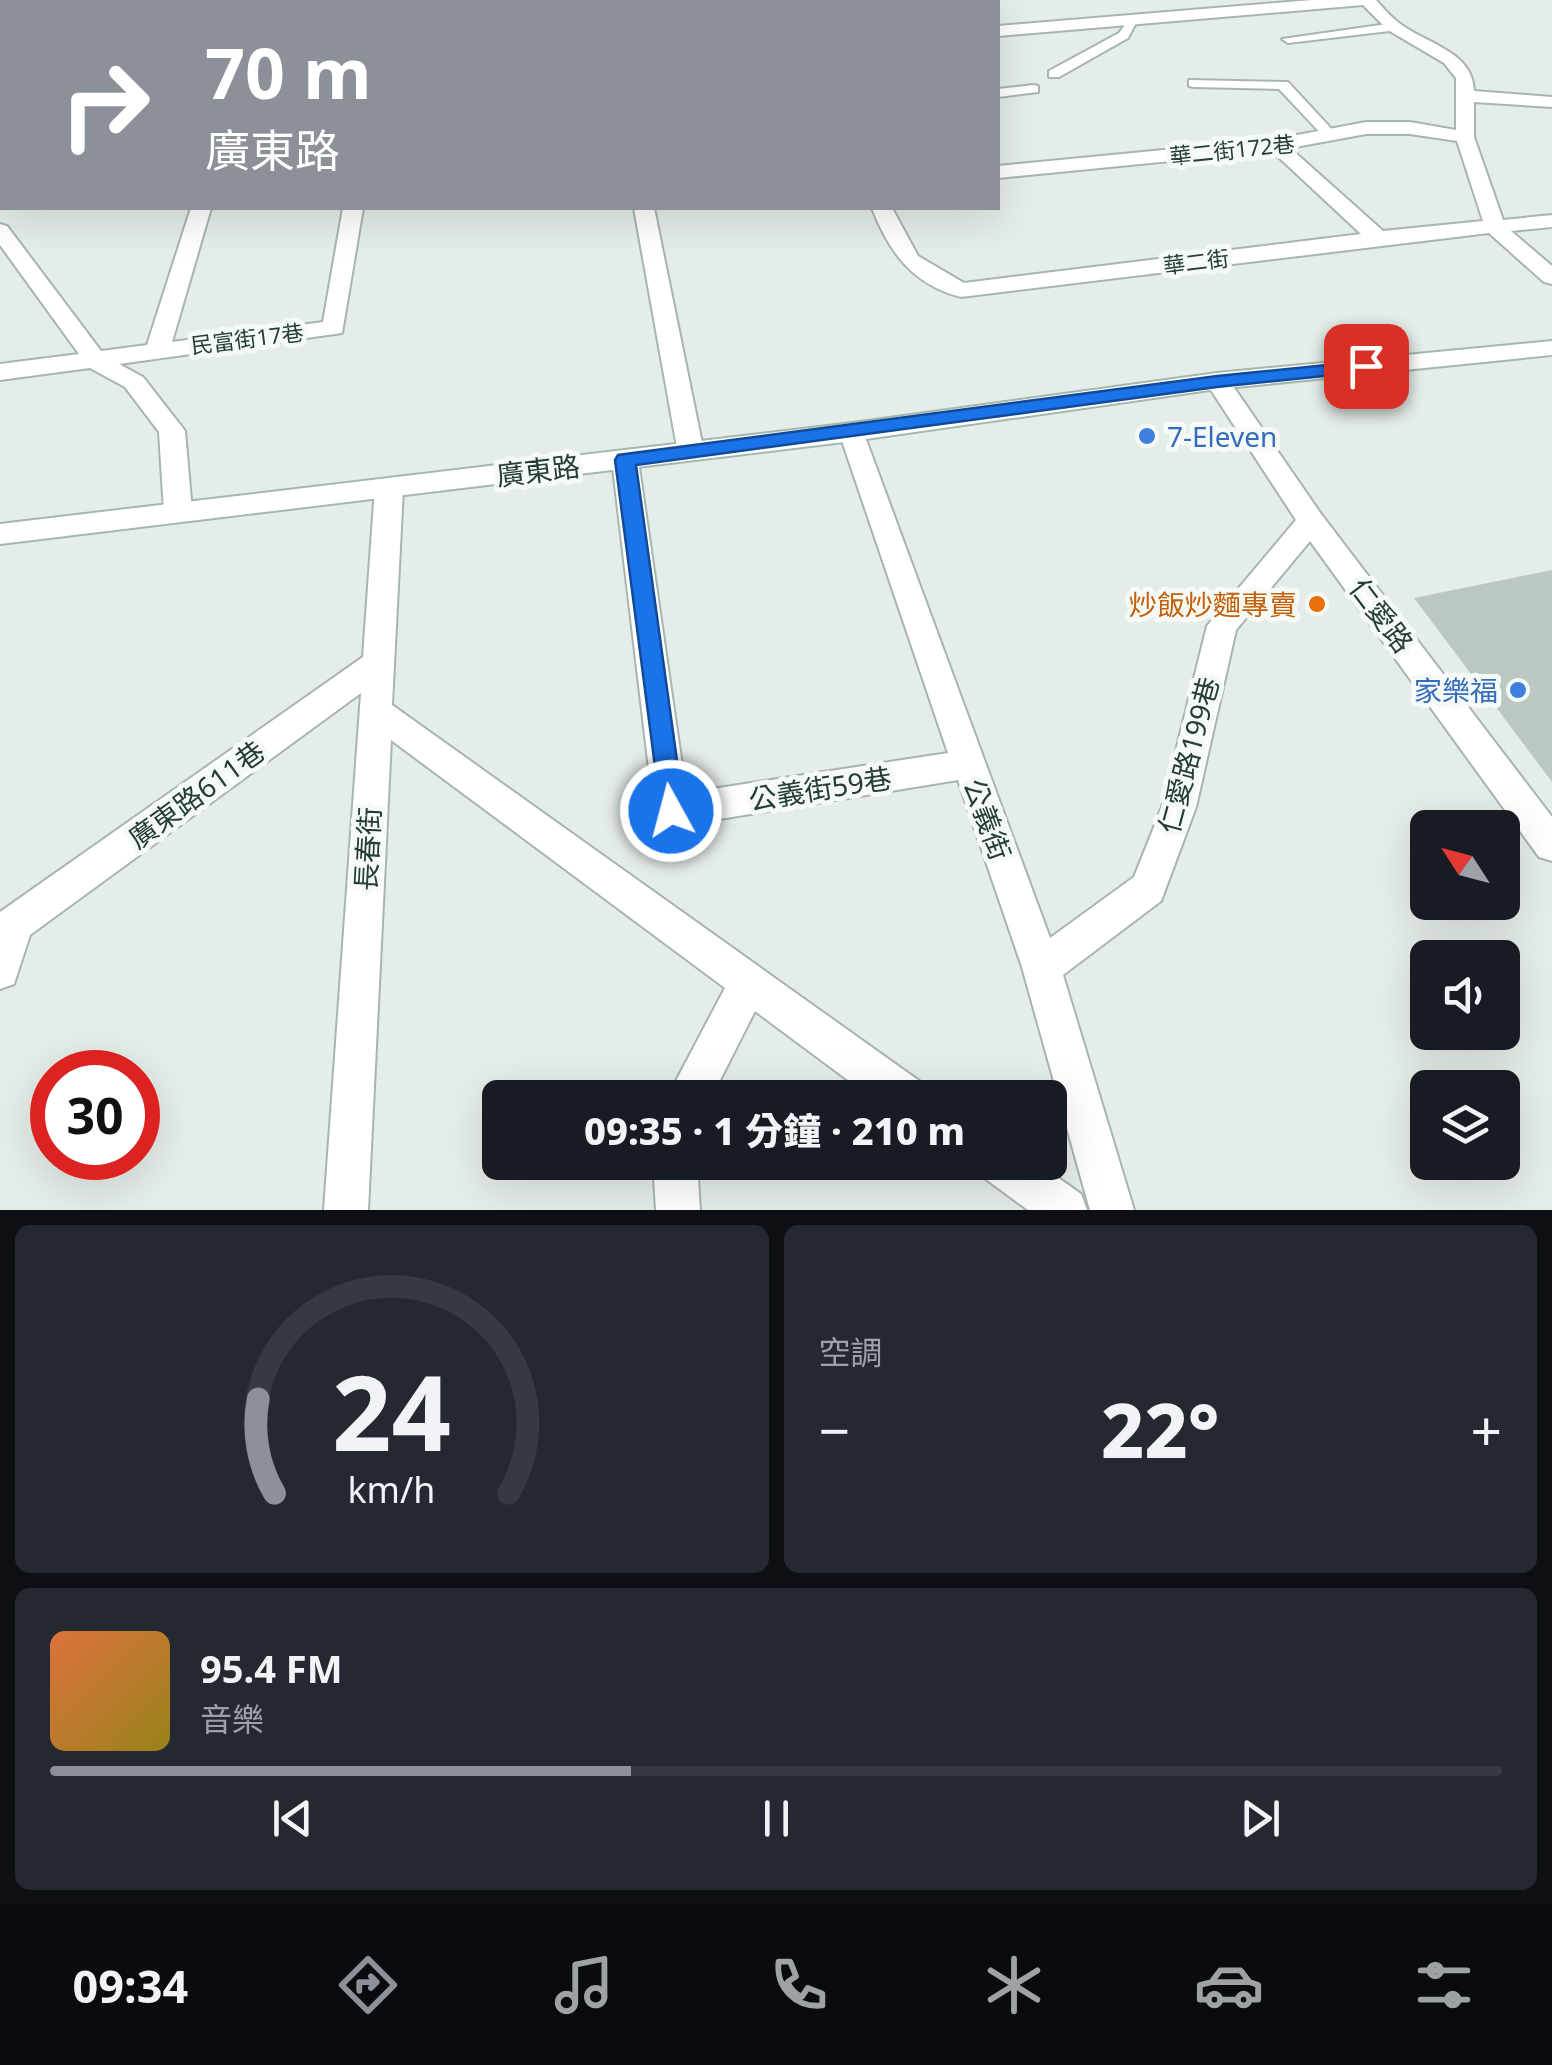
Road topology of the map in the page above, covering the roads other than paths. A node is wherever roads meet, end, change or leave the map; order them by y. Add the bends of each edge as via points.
1 (1114, 0) edge
2 (1367, 0) edge
3 (1132, 19) junction
4 (1394, 27) junction
5 (1000, 31) edge
6 (1288, 39) dead end
7 (1054, 74) dead end
8 (1194, 84) dead end
9 (1033, 89) dead end
10 (1000, 93) edge
11 (1468, 96) junction
12 (1552, 102) edge
13 (1332, 137) junction
14 (1465, 137) junction
15 (1276, 145) junction
16 (1000, 172) edge
17 (200, 210) edge
18 (352, 210) edge
19 (644, 210) edge
20 (883, 210) edge
21 (1552, 221) edge
22 (1496, 228) junction
23 (0, 230) edge
24 (1378, 238) junction
25 (1552, 277) edge
26 (1552, 348) edge
27 (158, 349) junction
28 (96, 361) junction
29 (0, 372) edge
30 (1217, 382) junction
31 (852, 432) junction
32 (691, 452) junction
33 (625, 460) junction
34 (389, 488) junction
35 (178, 511) junction
36 (1312, 521) junction
37 (0, 534) edge
38 (378, 663) junction
39 (375, 710) junction
40 (969, 764) junction
41 (1552, 845) edge
42 (7, 929) edge
43 (1041, 967) junction
44 (0, 970) edge
45 (748, 985) junction
46 (698, 1080) edge
47 (881, 1080) edge
48 (676, 1180) edge
49 (1024, 1180) edge
50 (346, 1210) edge
51 (678, 1210) edge
52 (1066, 1210) edge
53 (1112, 1210) edge

1 - 3 street
2 - 3 street
2 - 4 street
3 - 5 street
3 - 7 lane via 1124,35
4 - 6 lane
4 - 11 street via 1450,59 1465,77
8 - 13 lane via 1282,85
9 - 10 lane
11 - 12 street
11 - 14 street
13 - 14 street, 華二街172巷 via 1366,128
13 - 15 street, 華二街172巷
14 - 22 street
15 - 16 street, 華二街172巷
15 - 24 street
17 - 27 street, 民富街17巷
18 - 27 street, 民富街17巷 via 334,328
19 - 32 street
20 - 24 street, 華二街 via 907,262 961,290
21 - 22 street, 華二街
22 - 24 street, 華二街
22 - 25 street
23 - 28 street
26 - 30 street, 廣東路
27 - 28 street, 民富街17巷
28 - 29 street, 民富街17巷
28 - 35 street via 134,382 172,431
30 - 31 street, 廣東路
30 - 36 street, 仁愛路
31 - 32 street, 廣東路
31 - 40 street, 公義街
32 - 33 street, 廣東路
33 - 34 street, 廣東路
33 - 40 street, 公義街59巷 via 671,811
34 - 35 street, 廣東路
34 - 38 street, 長春街
35 - 37 street, 廣東路
36 - 41 street, 仁愛路
36 - 43 street, 仁愛路199巷 via 1222,626 1179,807 1148,889
38 - 39 street, 長春街
38 - 42 street, 廣東路611巷
39 - 45 street
39 - 50 street, 長春街
40 - 43 street, 公義街
42 - 44 street, 廣東路611巷
43 - 53 street, 公義街
45 - 46 street
45 - 47 street
48 - 51 street
49 - 52 street

